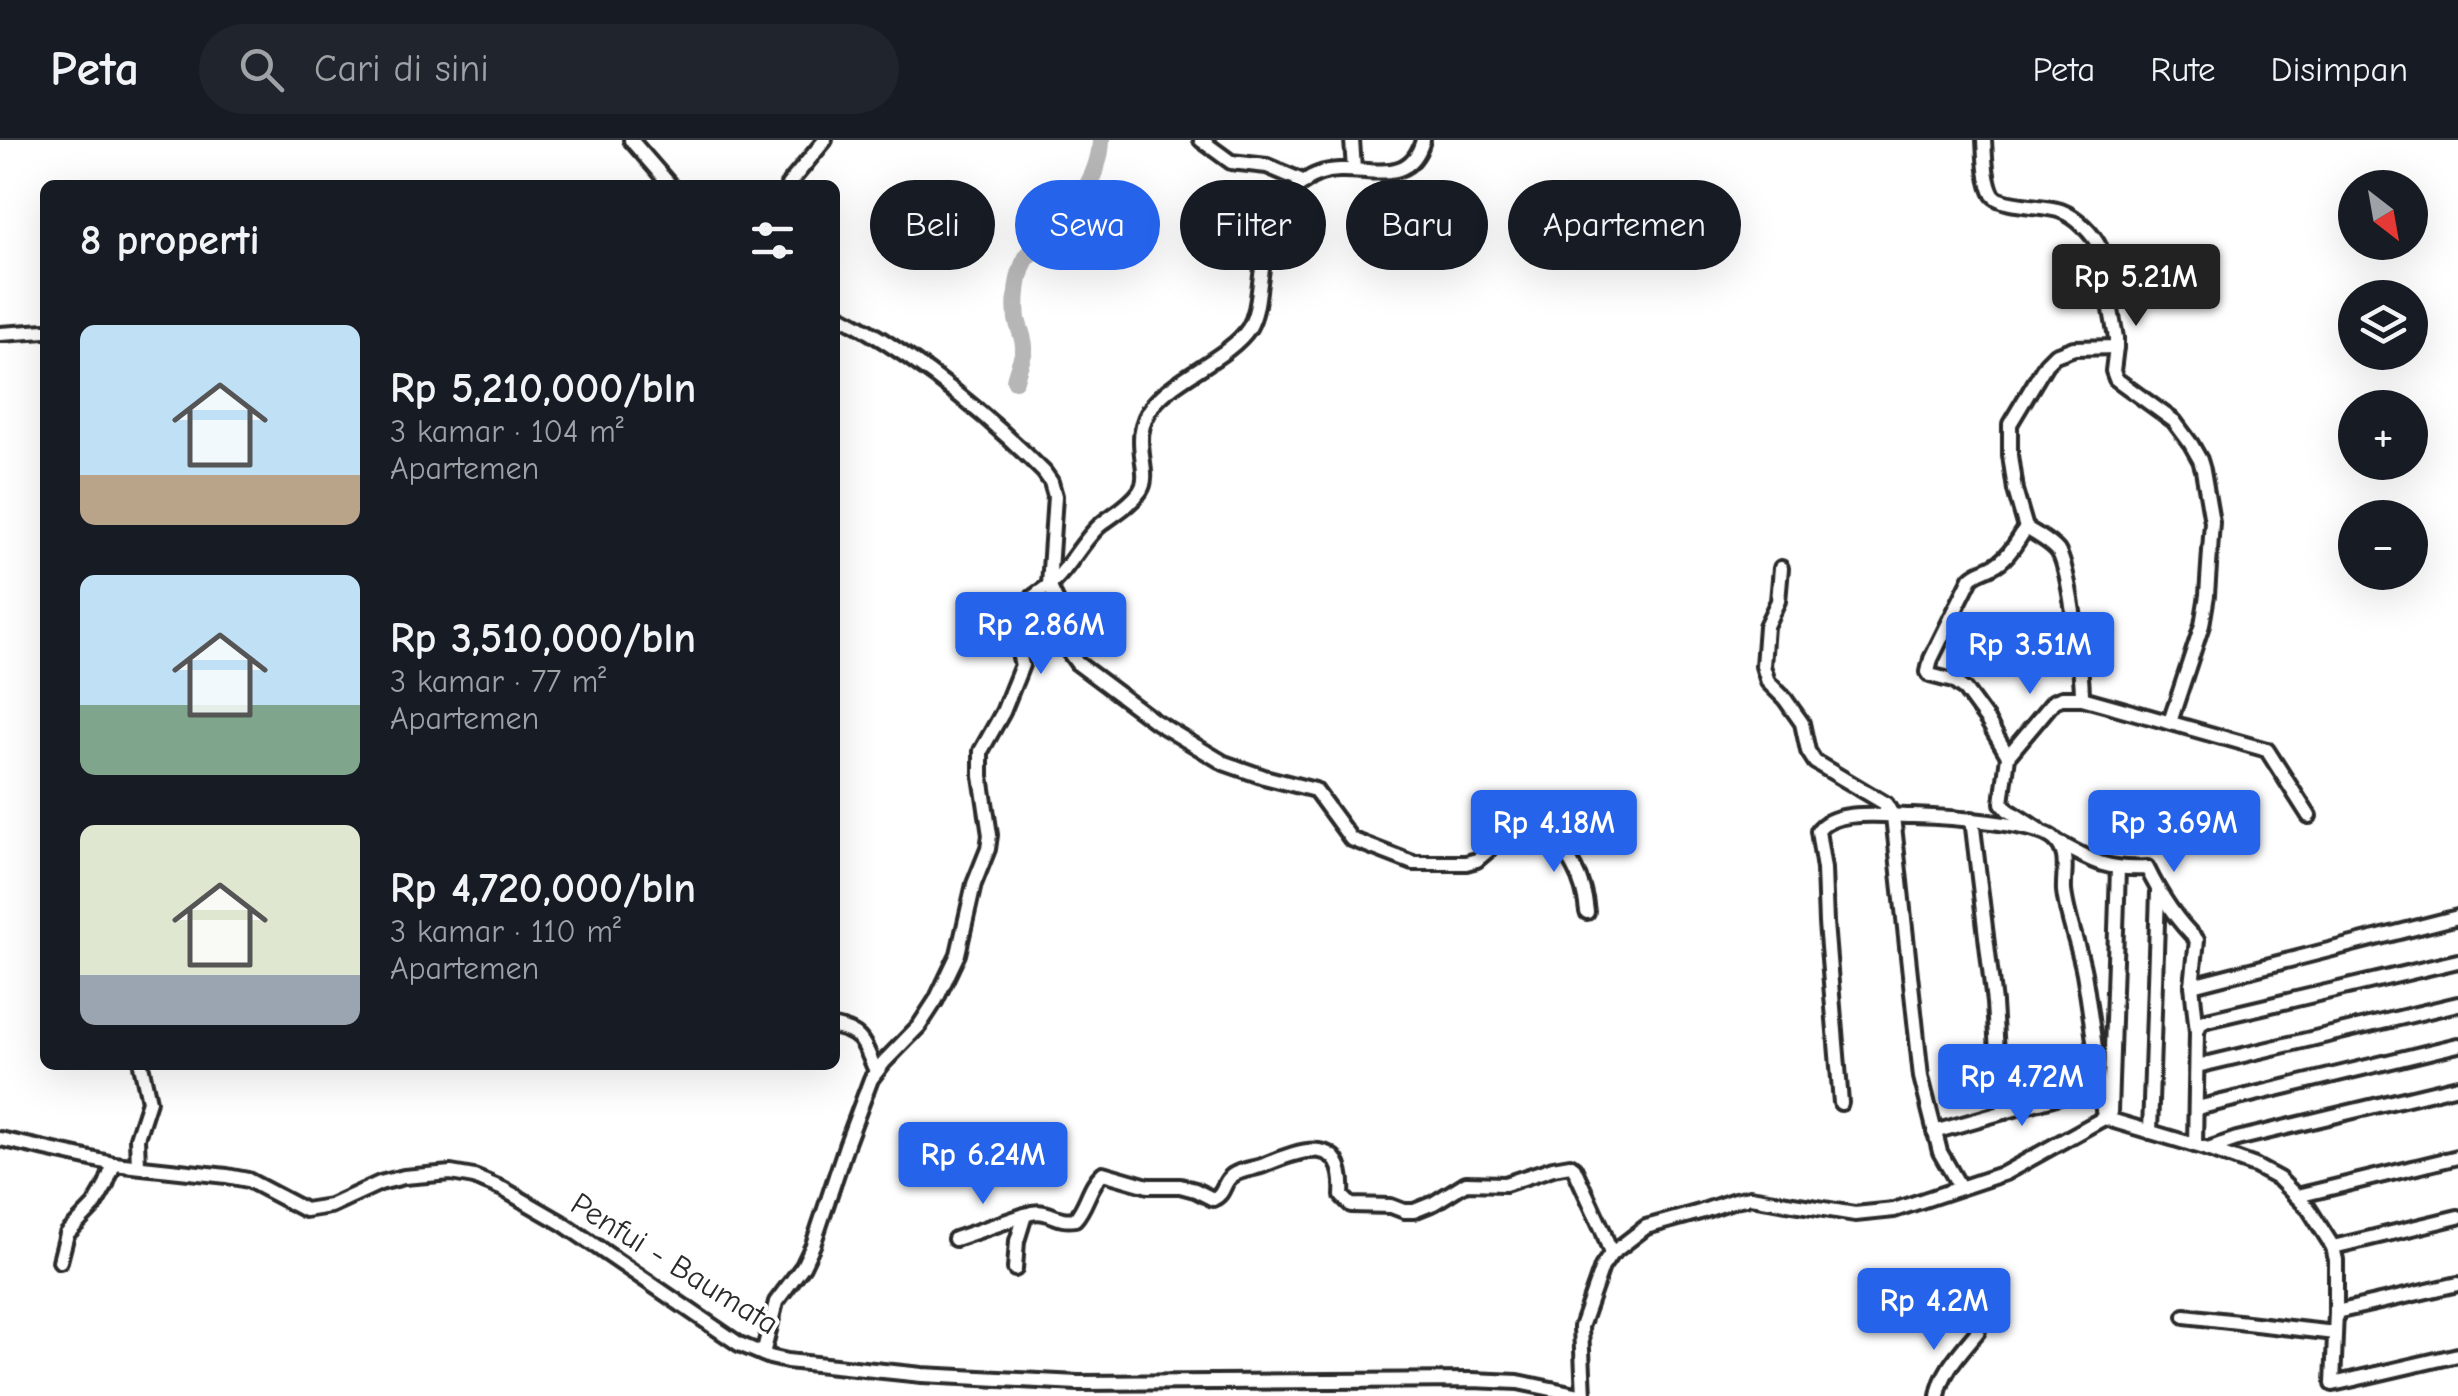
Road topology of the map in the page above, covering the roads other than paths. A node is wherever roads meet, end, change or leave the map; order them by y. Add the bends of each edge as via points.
1 (631, 140) edge
2 (825, 140) edge
3 (1201, 140) edge
4 (1352, 140) edge
5 (1423, 140) edge
6 (1984, 140) edge
7 (1354, 170) junction
8 (666, 180) edge
9 (792, 180) edge
10 (1300, 180) edge
11 (1309, 180) edge
12 (1263, 270) edge
13 (840, 315) edge
14 (40, 331) edge
15 (0, 334) edge
16 (2116, 347) junction
17 (2026, 528) junction
18 (1781, 568) dead end
19 (1050, 584) junction
20 (2082, 698) junction
21 (2170, 722) junction
22 (2008, 756) junction
23 (1893, 816) junction
24 (2309, 816) dead end
25 (1972, 820) junction
26 (1591, 824) dead end
27 (1547, 829) junction
28 (2039, 830) junction
29 (2056, 841) junction
30 (2118, 869) junction
31 (2158, 892) junction
32 (1586, 912) dead end
33 (2458, 918) edge
34 (2458, 961) edge
35 (2192, 985) junction
36 (2458, 1004) edge
37 (840, 1028) edge
38 (2197, 1032) junction
39 (2458, 1045) edge
40 (2197, 1066) junction
41 (142, 1070) edge
42 (876, 1072) junction
43 (2100, 1085) junction
44 (2458, 1086) edge
45 (1841, 1103) dead end
46 (2197, 1108) junction
47 (2004, 1112) junction
48 (2106, 1119) junction
49 (1934, 1132) junction
50 (2150, 1132) junction
51 (0, 1139) edge
52 (2201, 1147) junction
53 (2458, 1158) edge
54 (114, 1164) junction
55 (138, 1166) junction
56 (1960, 1188) junction
57 (2297, 1196) junction
58 (1025, 1215) junction
59 (2458, 1217) edge
60 (955, 1239) dead end
61 (2333, 1247) junction
62 (1611, 1254) junction
63 (60, 1261) dead end
64 (1015, 1269) dead end
65 (2458, 1284) edge
66 (2336, 1312) junction
67 (2185, 1316) dead end
68 (1978, 1331) dead end
69 (2336, 1333) junction
70 (763, 1354) junction
71 (2458, 1355) edge
72 (1078, 1389) edge
73 (1253, 1389) edge
74 (2332, 1390) edge
75 (1584, 1396) edge
76 (1938, 1396) edge

1 - 8 street
2 - 9 street
3 - 10 street via 1231,162 1267,166
4 - 7 street
5 - 7 street via 1404,168
6 - 16 street via 1996,198 2058,209 2094,237
7 - 11 street
12 - 19 street via 1248,330 1146,417 1142,487
13 - 19 street via 925,368 1052,482
14 - 15 street
16 - 17 street via 2055,355 2010,424 2015,490
16 - 21 street via 2116,379 2174,421 2200,460 2212,522 2202,625
17 - 20 street via 2056,548 2062,564
17 - 22 street via 2002,560 1974,572 1928,669 1964,690
18 - 23 street via 1762,656 1768,682 1802,723 1815,762 1886,804
19 - 27 street via 1066,648 1077,663 1224,762 1312,788 1354,840 1413,863 1466,863 1506,838
19 - 42 street via 1013,618 1022,670 982,752 990,835 958,954 920,1026
20 - 21 street
20 - 22 street via 2054,701
21 - 24 street via 2267,750
22 - 28 street via 2002,803
23 - 25 street
23 - 45 street via 1847,816 1818,831
23 - 49 street via 1921,1078
25 - 28 street
25 - 47 street
26 - 27 street
27 - 32 street via 1578,873
28 - 29 street
29 - 30 street
29 - 43 street via 2064,853 2064,892 2084,971
30 - 31 street via 2147,868
30 - 48 street
31 - 35 street via 2197,940
31 - 50 street
33 - 35 street
34 - 38 street via 2207,1020
35 - 38 street
36 - 40 street
37 - 42 street via 858,1035
38 - 40 street
39 - 46 street
40 - 46 street
41 - 55 street via 149,1102 137,1138
42 - 70 street via 814,1245 776,1302
43 - 47 street
43 - 48 street
44 - 52 street
46 - 52 street
47 - 49 street
48 - 50 street
48 - 56 street via 2006,1173
49 - 56 street
50 - 52 street
51 - 54 street, Penfui - Baumata
52 - 57 street via 2255,1166
53 - 57 street
54 - 55 street, Penfui - Baumata
54 - 63 street via 94,1206 67,1234
55 - 70 street, Penfui - Baumata via 248,1180 305,1210 404,1178 474,1177 562,1223
56 - 62 street via 1894,1210 1855,1214 1758,1197 1734,1200 1646,1226
57 - 61 street
58 - 60 street
58 - 62 street via 1041,1211 1075,1219 1103,1173 1213,1198 1234,1174 1314,1149 1338,1166 1342,1196 1351,1206 1404,1211 1466,1183 1506,1184 1567,1165
58 - 64 street
59 - 61 street
61 - 66 street
62 - 75 street via 1581,1327
65 - 66 street
66 - 69 street
67 - 69 street
68 - 76 street
69 - 74 street
70 - 72 street, Penfui - Baumata
71 - 74 street
72 - 73 street, Penfui - Baumata
73 - 75 street, Penfui - Baumata via 1472,1380

